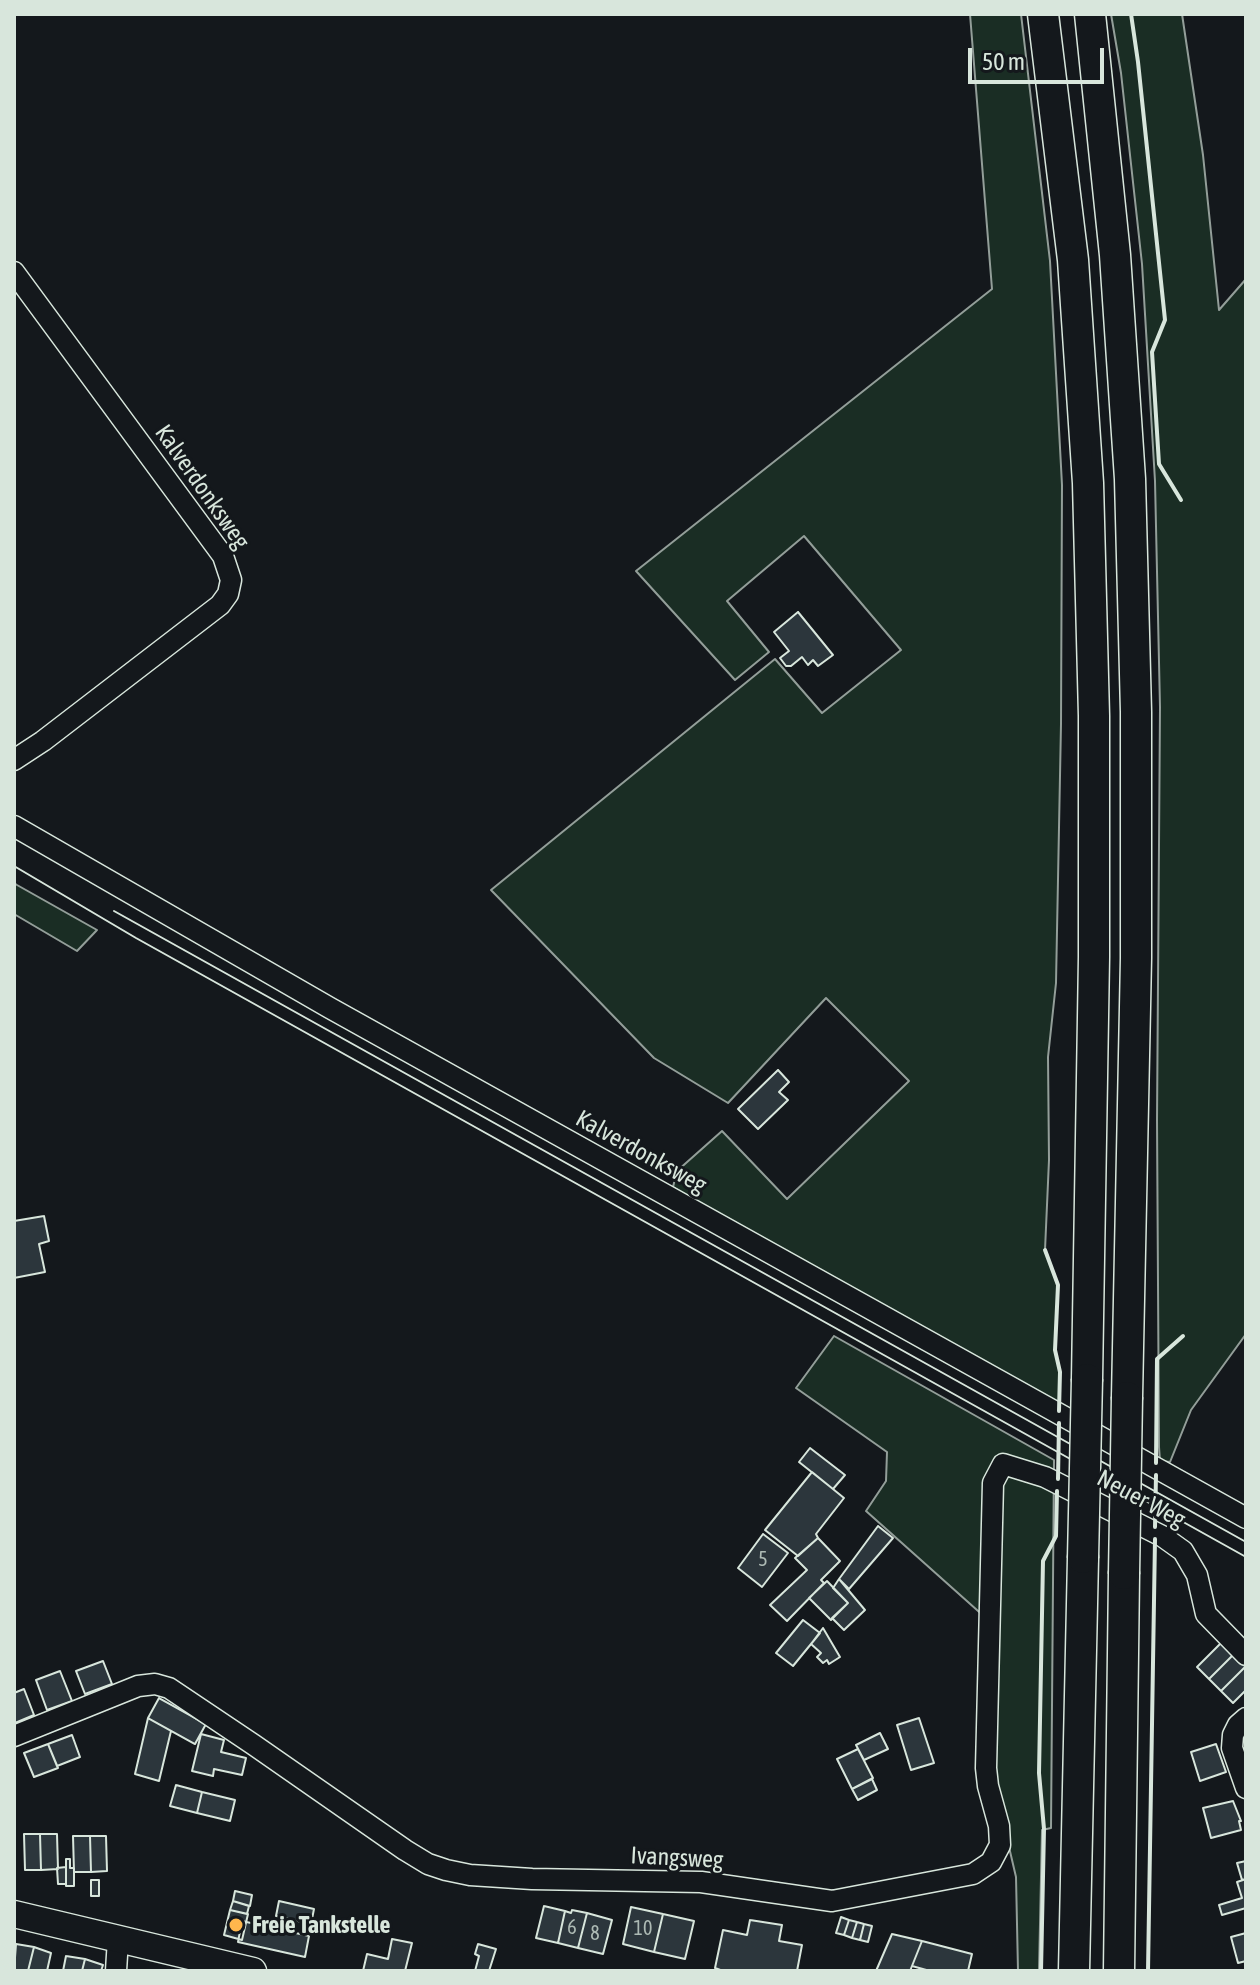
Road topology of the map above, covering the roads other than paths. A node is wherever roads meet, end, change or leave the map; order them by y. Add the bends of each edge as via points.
1 (1043, 14) edge
2 (1090, 14) edge
3 (14, 272) edge
4 (14, 760) edge
5 (14, 826) edge
6 (1003, 1464) joint
7 (1246, 1518) edge
8 (1246, 1655) edge
9 (1246, 1718) edge
10 (14, 1736) edge
11 (1246, 1788) edge
12 (14, 1914) edge
13 (118, 1939) junction
14 (116, 1971) edge
15 (253, 1971) edge
16 (1074, 1971) edge
17 (1119, 1971) edge

1 - 16 highway, bridge via 1073,260 1094,716
2 - 17 highway, bridge via 1124,386 1136,712
3 - 4 street, Kalverdonksweg via 223,556 231,580 220,605
5 - 7 street, Kalverdonksweg
6 - 8 street, Neuer Weg via 1045,1477 1183,1551 1197,1575 1206,1614
6 - 10 street, Ivangsweg via 993,1483 986,1768 1000,1845 991,1862 973,1874 832,1901 701,1882 470,1875 428,1864 405,1850 169,1688 138,1686
9 - 11 street via 1233,1735 1232,1748
12 - 13 main road
13 - 14 street
13 - 15 main road

